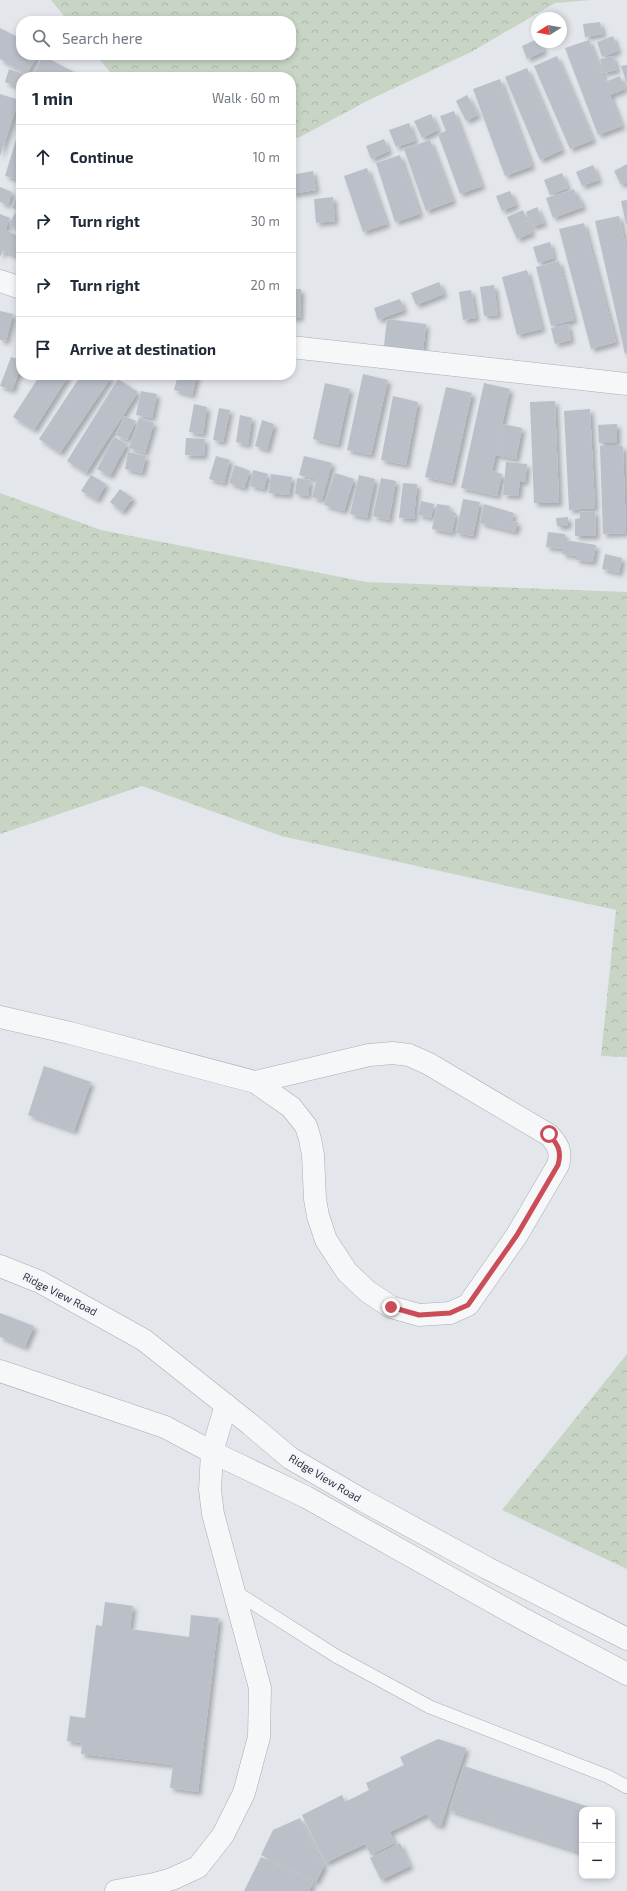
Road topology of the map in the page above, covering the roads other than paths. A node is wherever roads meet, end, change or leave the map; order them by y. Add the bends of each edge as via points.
1 (0, 281) edge
2 (16, 286) edge
3 (296, 348) edge
4 (627, 384) edge
5 (0, 1017) edge
6 (255, 1082) junction
7 (0, 1266) edge
8 (0, 1371) edge
9 (226, 1405) junction
10 (212, 1452) junction
11 (234, 1591) junction
12 (627, 1639) edge
13 (627, 1674) edge
14 (627, 1787) edge
15 (153, 1888) edge
16 (116, 1891) edge

1 - 2 street
3 - 4 street
5 - 6 street
6 - 6 street via 369,1055 409,1055 549,1134 558,1146 558,1165 517,1235 468,1305 450,1313 419,1315 391,1307 367,1291 347,1272 326,1240 318,1216 313,1155 306,1126 291,1108
7 - 9 street, Ridge View Road via 40,1282 144,1340
8 - 10 street via 165,1427
9 - 10 street
9 - 12 street, Ridge View Road via 290,1458 487,1568
10 - 11 street via 210,1490 213,1514
10 - 13 street via 306,1497 524,1620
11 - 14 lane via 336,1656 424,1704 607,1776
11 - 15 street via 260,1688 259,1737 244,1793 223,1835 198,1867
15 - 16 street

